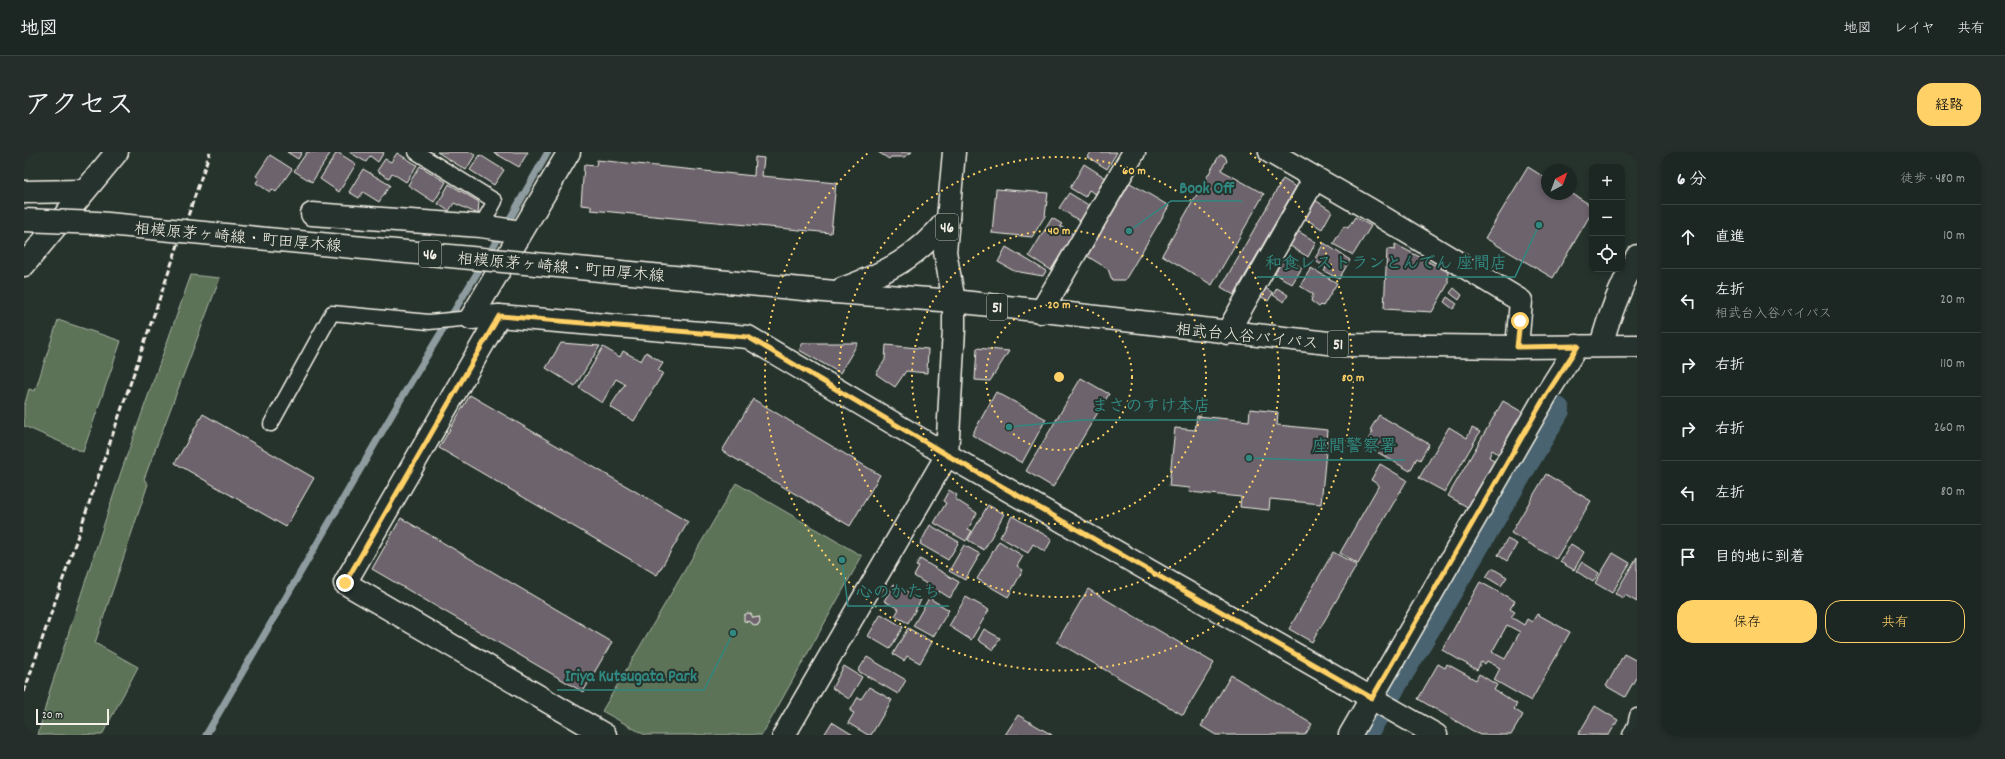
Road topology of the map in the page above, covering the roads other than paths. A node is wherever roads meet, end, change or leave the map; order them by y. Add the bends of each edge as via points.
1 (117, 152) edge
2 (416, 152) edge
3 (569, 152) edge
4 (954, 152) edge
5 (1134, 152) edge
6 (1270, 152) edge
7 (1315, 178) junction
8 (83, 191) junction
9 (24, 192) edge
10 (312, 214) dead end
11 (948, 219) junction
12 (24, 220) edge
13 (504, 230) junction
14 (1637, 256) edge
15 (24, 266) edge
16 (835, 292) junction
17 (954, 301) junction
18 (1041, 312) junction
19 (499, 316) junction
20 (464, 319) junction
21 (1227, 333) junction
22 (1601, 345) junction
23 (1578, 346) junction
24 (1637, 346) edge
25 (1517, 347) junction
26 (271, 424) dead end
27 (947, 455) junction
28 (1374, 699) junction
29 (1637, 716) edge
30 (605, 735) edge
31 (784, 735) edge
32 (1350, 735) edge
33 (1436, 735) edge
34 (1630, 735) edge

1 - 8 street
2 - 13 lane via 495,201
3 - 13 street
4 - 11 street, 46
5 - 18 street
6 - 7 street
7 - 21 street
7 - 25 street via 1522,301
8 - 9 street
8 - 15 street
10 - 13 street
11 - 16 street via 936,234 898,265 876,277
11 - 17 street, 46 via 945,252
12 - 16 street, 相模原茅ヶ崎線・町田厚木線 / 46, bridge via 97,223
13 - 20 street
14 - 22 street via 1622,282 1611,309
16 - 17 street, 相模原茅ヶ崎線・町田厚木線 / 46
17 - 18 street, 相武台入谷バイパス / 51
17 - 27 street
18 - 21 street, 相武台入谷バイパス / 51
19 - 20 street
19 - 27 street via 748,337
19 - 30 street via 345,583
20 - 26 lane via 429,322 332,313
21 - 25 street, 相武台入谷バイパス / 51 via 1346,345
22 - 23 street, 相武台入谷バイパス / 51
22 - 24 street, 相武台入谷バイパス / 51
23 - 25 street, 相武台入谷バイパス / 51
23 - 28 street via 1546,395
27 - 28 street
27 - 31 street
28 - 32 street
28 - 33 street
29 - 34 lane

